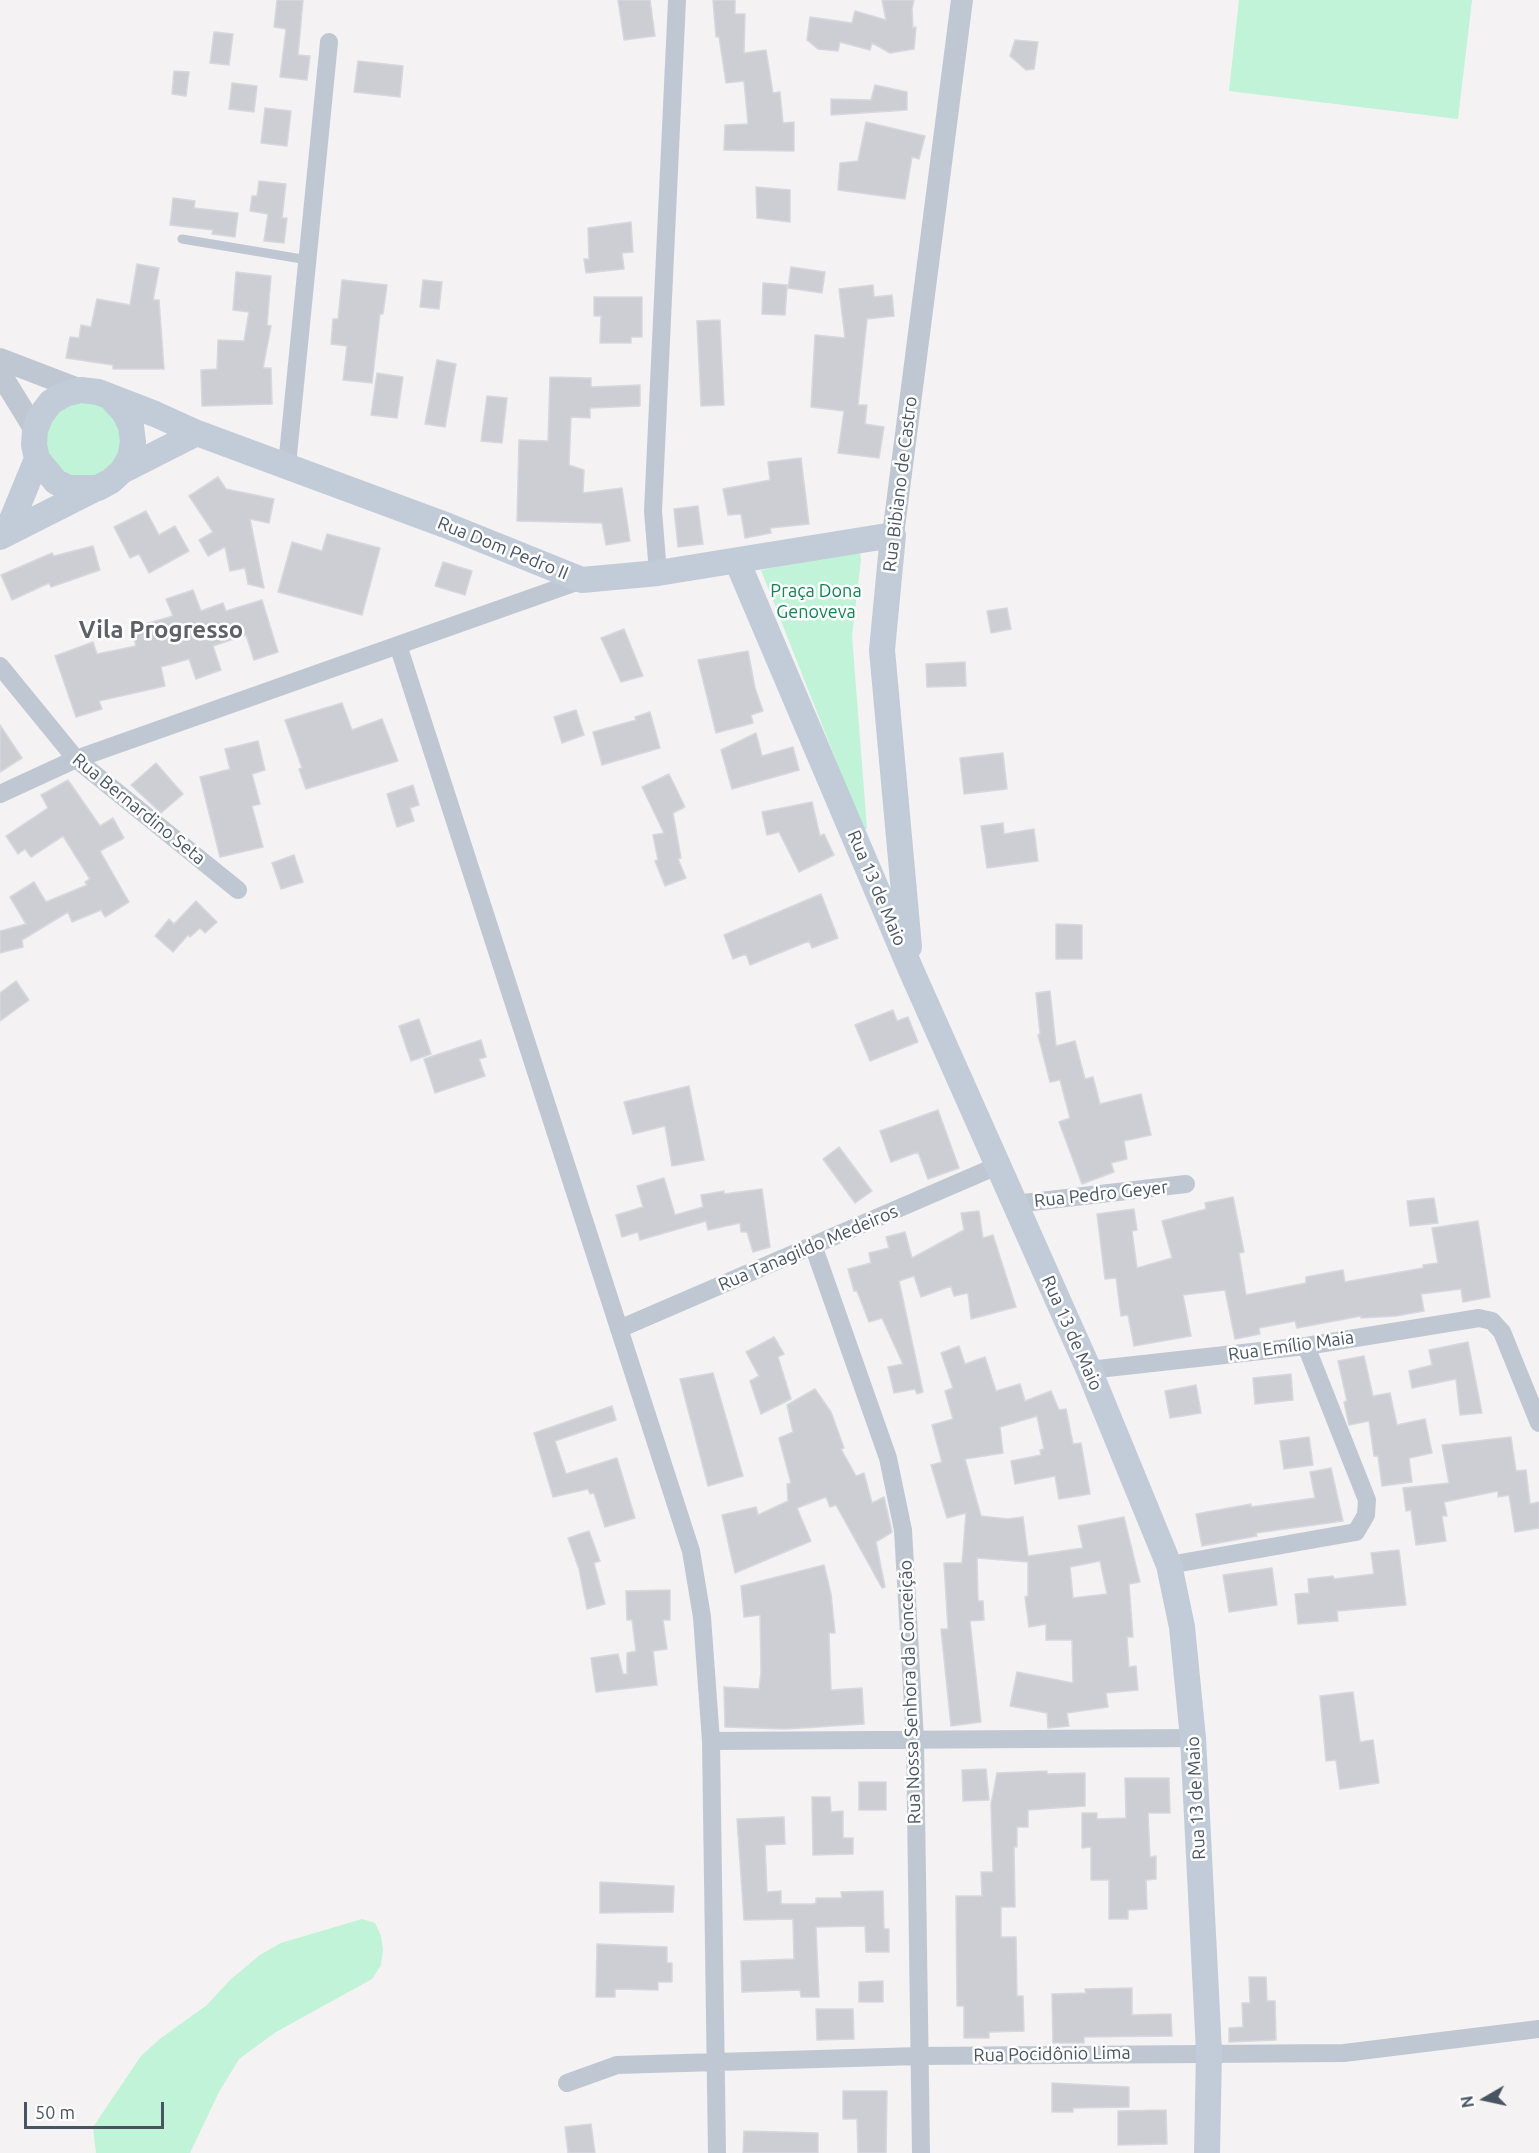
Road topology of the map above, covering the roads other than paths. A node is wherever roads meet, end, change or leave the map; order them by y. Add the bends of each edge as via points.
1 (677, 0) edge
2 (962, 0) edge
3 (329, 42) dead end
4 (182, 239) dead end
5 (308, 260) junction
6 (0, 359) edge
7 (0, 373) edge
8 (81, 390) junction
9 (113, 400) junction
10 (35, 430) junction
11 (196, 433) junction
12 (38, 459) junction
13 (287, 465) junction
14 (122, 471) junction
15 (98, 488) junction
16 (4, 534) edge
17 (893, 535) junction
18 (737, 561) junction
19 (658, 573) junction
20 (582, 580) junction
21 (398, 645) junction
22 (0, 666) edge
23 (76, 759) junction
24 (0, 794) edge
25 (238, 890) dead end
26 (911, 970) junction
27 (997, 1166) junction
28 (1186, 1184) dead end
29 (1015, 1204) junction
30 (813, 1245) junction
31 (619, 1329) junction
32 (1306, 1346) junction
33 (1089, 1370) junction
34 (1539, 1423) edge
35 (1169, 1565) junction
36 (1193, 1738) junction
37 (915, 1740) junction
38 (711, 1741) junction
39 (1539, 2030) edge
40 (1209, 2052) junction
41 (919, 2056) junction
42 (717, 2062) junction
43 (567, 2083) dead end
44 (717, 2153) edge
45 (921, 2153) edge
46 (1207, 2153) edge

1 - 19 street via 653,511
2 - 17 street, Rua Bibiano de Castro
3 - 5 street
4 - 5 lane
5 - 13 street
6 - 8 street, Rua Dom Pedro II
7 - 10 street
8 - 9 main road, Rua Dom Pedro II via 98,392
8 - 10 main road via 51,402
9 - 11 main road, Rua Dom Pedro II
9 - 14 main road via 124,412 132,434 130,458
10 - 12 main road
11 - 13 main road, Rua Dom Pedro II
11 - 14 main road
12 - 15 main road via 56,482 69,488
12 - 16 main road
13 - 20 main road, Rua Dom Pedro II
14 - 15 main road
15 - 16 main road
17 - 18 main road, Rua Dom Pedro II
17 - 26 main road, Rua Bibiano de Castro via 882,650
18 - 19 main road, Rua Dom Pedro II
18 - 26 main road, Rua 13 de Maio
19 - 20 main road, Rua Dom Pedro II
20 - 21 street
21 - 23 street
21 - 31 street
22 - 23 street, Rua Bernardino Seta
23 - 24 street
23 - 25 street, Rua Bernardino Seta
26 - 27 main road, Rua 13 de Maio
27 - 29 main road, Rua 13 de Maio
27 - 30 street, Rua Tanagildo Medeiros
28 - 29 street, Rua Pedro Geyer
29 - 33 main road, Rua 13 de Maio
30 - 31 street, Rua Tanagildo Medeiros
30 - 37 street, Rua Nossa Senhora da Conceição via 888,1458 903,1530
31 - 38 street via 691,1551 702,1617
32 - 33 street, Rua Emílio Maia
32 - 34 street, Rua Emílio Maia via 1479,1318 1492,1321 1502,1332
32 - 35 street via 1367,1500 1366,1515 1356,1532
33 - 35 main road, Rua 13 de Maio
35 - 36 main road, Rua 13 de Maio via 1182,1627
36 - 37 street
36 - 40 main road, Rua 13 de Maio
37 - 38 street
37 - 41 street, Rua Nossa Senhora da Conceição
38 - 42 street
39 - 40 street, Rua Pocidônio Lima via 1344,2053
40 - 41 street, Rua Pocidônio Lima
40 - 46 main road, Rua 13 de Maio
41 - 42 street, Rua Pocidônio Lima
41 - 45 street, Rua Nossa Senhora da Conceição
42 - 43 street, Rua Pocidônio Lima via 617,2065
42 - 44 street

